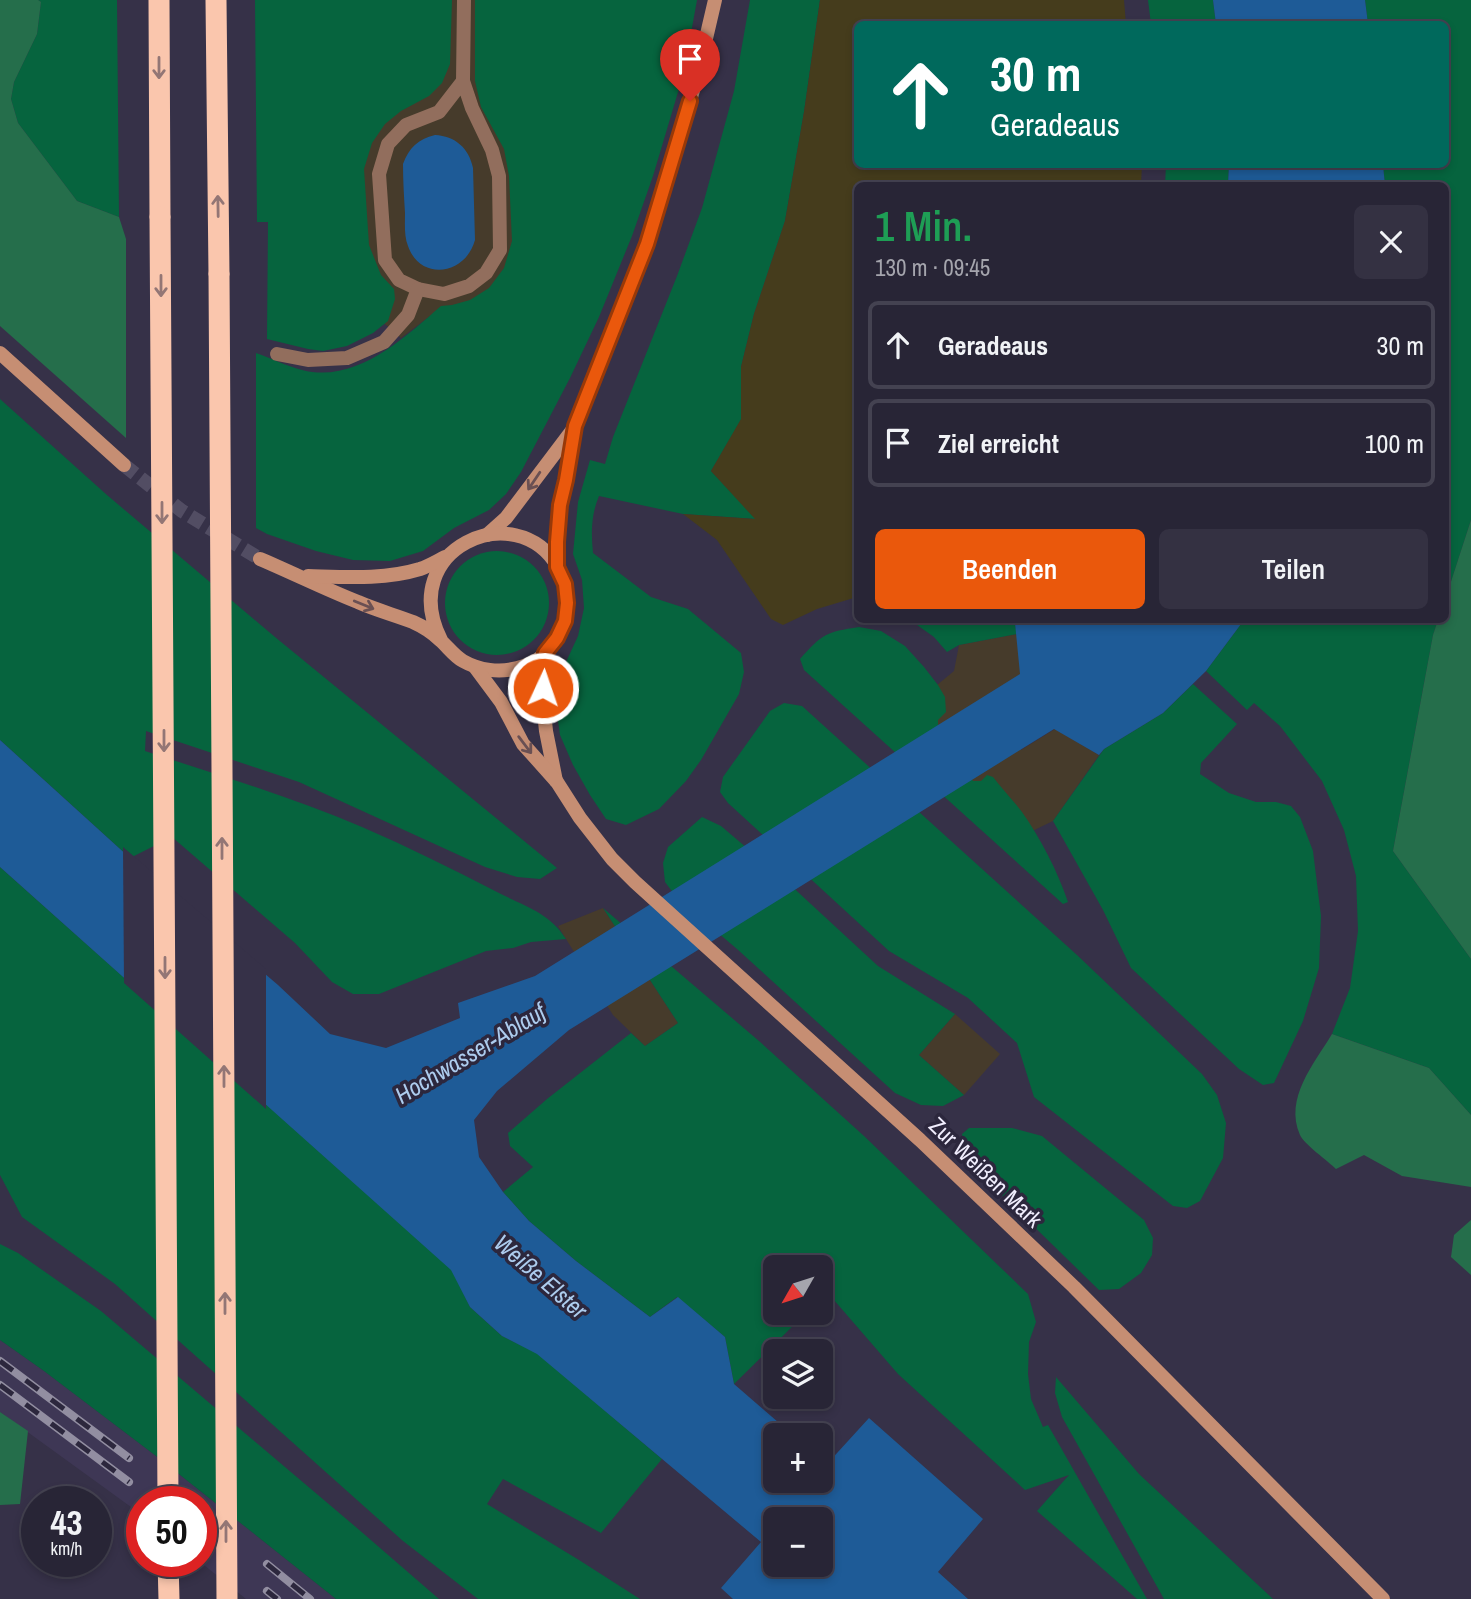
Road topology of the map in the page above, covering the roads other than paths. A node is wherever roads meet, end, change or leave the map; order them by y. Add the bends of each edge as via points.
1 (159, 0) edge
2 (216, 0) edge
3 (464, 0) edge
4 (715, 0) edge
5 (463, 81) junction
6 (418, 289) junction
7 (0, 353) edge
8 (277, 354) dead end
9 (575, 426) junction
10 (124, 465) tunnel mouth
11 (487, 535) junction
12 (447, 557) junction
13 (260, 559) tunnel mouth
14 (557, 567) junction
15 (302, 576) junction
16 (441, 640) junction
17 (545, 653) junction
18 (475, 667) junction
19 (557, 782) junction
20 (168, 1486) edge
21 (169, 1577) edge
22 (169, 1599) edge
23 (227, 1599) edge
24 (1383, 1599) edge

1 -> 20 highway, bridge
23 -> 2 highway, bridge
3 - 5 lane
4 - 9 main road via 647,244
5 - 6 lane via 439,112 406,125 388,144 379,174 385,260 399,280
5 - 6 lane via 499,176 500,250 486,273 469,286 444,294
6 - 8 lane via 408,315 384,342 347,358 308,360
7 - 10 main road
9 -> 11 main road via 506,518
9 - 14 main road via 560,505
11 - 12 main road, Zur Weißen Mark via 472,539
11 - 14 main road via 527,540
12 - 15 main road, Zur Weißen Mark via 402,573
12 - 16 main road via 429,597
13 - 15 main road, Zur Weißen Mark
14 - 17 main road via 565,584 565,621
15 -> 16 main road, Zur Weißen Mark via 416,623
16 - 18 main road, Zur Weißen Mark via 461,661
17 - 18 main road via 512,670
17 - 19 main road, Zur Weißen Mark via 543,702
18 -> 19 main road, Zur Weißen Mark via 523,744
19 - 24 main road, Zur Weißen Mark via 580,818 635,882 920,1140 1074,1287
21 - 22 highway

